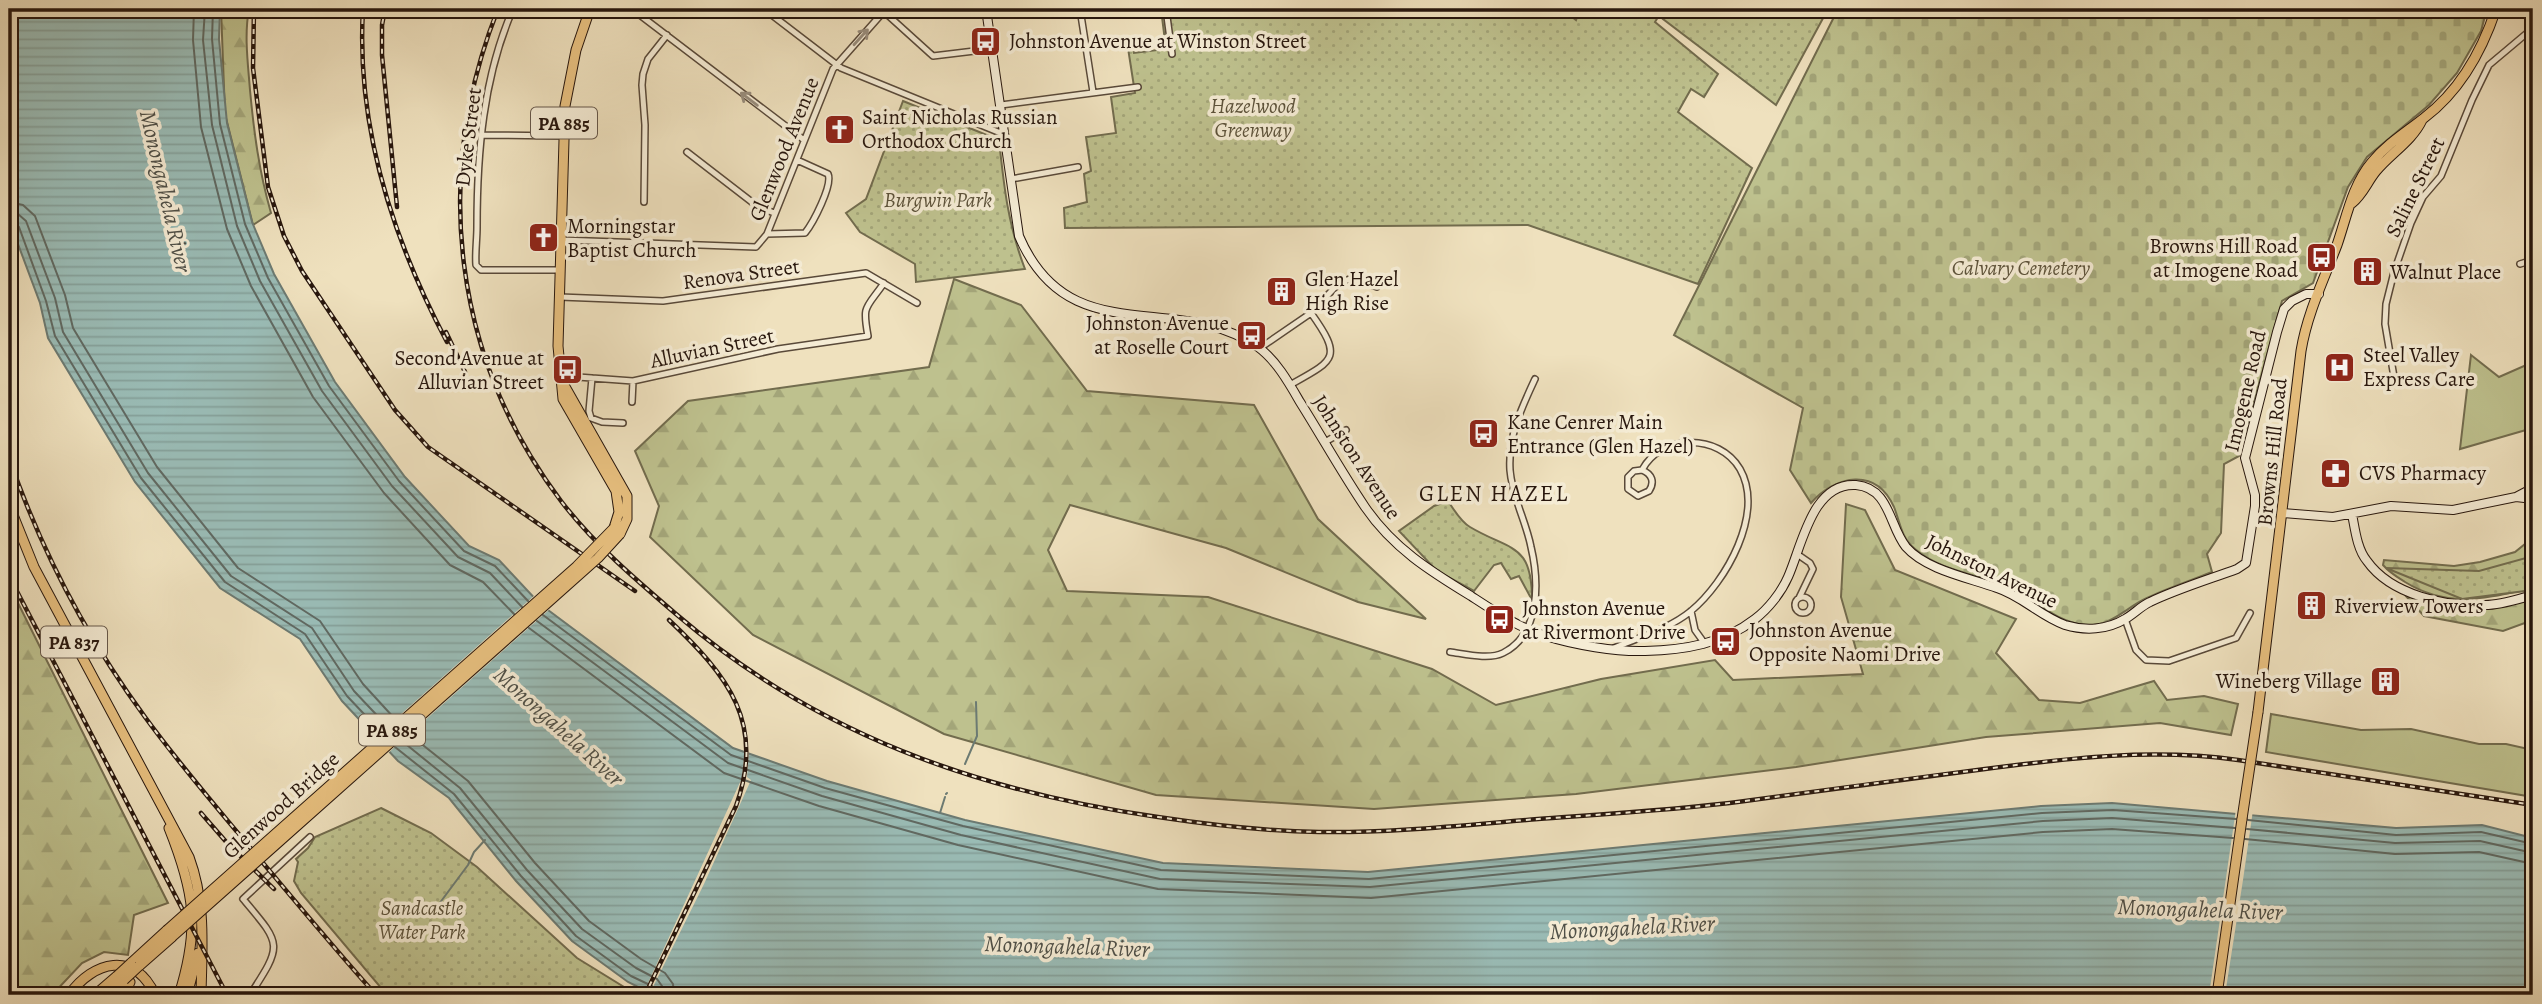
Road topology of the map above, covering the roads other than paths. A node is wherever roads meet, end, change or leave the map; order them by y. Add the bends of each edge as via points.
1 (513, 9) edge
2 (590, 9) edge
3 (632, 9) edge
4 (764, 9) edge
5 (986, 9) edge
6 (1080, 9) edge
7 (1166, 9) edge
8 (2496, 9) edge
9 (884, 10) edge
10 (2533, 29) edge
11 (667, 35) junction
12 (991, 49) junction
13 (1171, 54) dead end
14 (836, 65) junction
15 (1138, 87) dead end
16 (1093, 92) junction
17 (1001, 105) junction
18 (1004, 132) junction
19 (481, 135) junction
20 (564, 136) junction
21 (804, 140) junction
22 (687, 152) dead end
23 (797, 160) junction
24 (1077, 167) dead end
25 (1011, 178) junction
26 (644, 202) dead end
27 (774, 213) junction
28 (767, 234) junction
29 (561, 240) junction
30 (2533, 260) edge
31 (2520, 264) dead end
32 (559, 270) junction
33 (884, 283) junction
34 (1377, 287) dead end
35 (2319, 294) junction
36 (560, 297) junction
37 (917, 303) dead end
38 (1311, 313) junction
39 (1260, 348) junction
40 (592, 378) junction
41 (1535, 379) dead end
42 (562, 381) junction
43 (633, 381) junction
44 (2395, 383) dead end
45 (1290, 385) junction
46 (632, 402) dead end
47 (623, 423) dead end
48 (1346, 430) dead end
49 (1325, 442) junction
50 (1642, 470) junction
51 (2533, 488) edge
52 (2516, 497) junction
53 (2533, 499) edge
54 (9, 505) edge
55 (2283, 513) junction
56 (2352, 514) junction
57 (1797, 554) junction
58 (2246, 563) joint
59 (1805, 589) junction
60 (2533, 595) edge
61 (1799, 598) junction
62 (1807, 598) junction
63 (1691, 611) junction
64 (2249, 613) dead end
65 (2124, 619) junction
66 (1527, 627) junction
67 (1705, 644) junction
68 (1613, 649) junction
69 (1450, 652) dead end
70 (145, 776) junction
71 (310, 837) dead end
72 (203, 920) junction
73 (169, 934) junction
74 (137, 966) junction
75 (124, 979) junction
76 (154, 994) edge
77 (69, 995) edge
78 (94, 995) edge
79 (107, 995) edge
80 (124, 995) edge
81 (179, 995) edge
82 (187, 995) edge
83 (201, 995) edge
84 (250, 995) edge
85 (2217, 995) edge

1 - 19 street, Dyke Street via 501,37
2 - 20 main road, PA 885 via 572,64
3 - 11 street
4 - 14 street
5 - 12 street, Johnston Avenue
6 - 16 street
7 - 13 street
8 - 35 main road, Browns Hill Road via 2466,73 2352,203
9 - 12 street via 933,56
14 -> 9 street, Glenwood Avenue
10 - 44 street, Saline Street via 2489,65 2441,176 2423,197 2412,223 2386,304
21 -> 11 street
11 - 26 street via 643,74
12 - 17 street, Johnston Avenue
14 - 18 street
14 - 21 street, Glenwood Avenue
15 - 16 street
16 - 17 street
17 - 18 street, Johnston Avenue
18 - 25 street, Johnston Avenue
19 - 20 street
19 - 32 street, Dyke Street via 475,261 481,270
20 - 29 main road, PA 885
21 - 23 street, Glenwood Avenue
22 - 27 street via 757,206
23 - 27 street, Glenwood Avenue
23 - 28 street via 830,179 813,221 805,233
24 - 25 street
25 - 39 street, Johnston Avenue via 1019,236 1027,255 1051,284 1075,302 1100,311 1201,323
27 - 28 street, Glenwood Avenue
28 - 29 street, Glenwood Avenue via 753,248
29 - 32 main road, PA 885
30 - 31 street
32 - 36 main road, PA 885
33 - 36 street, Renova Street via 866,272 663,301
33 - 37 street, Renova Street
33 - 43 street, Alluvian Street via 866,307 868,336 778,349
34 - 38 street via 1352,278 1338,284
35 - 55 main road, Browns Hill Road via 2301,351
35 - 58 street, Imogene Road via 2291,301 2277,332 2245,458 2255,506
36 - 42 main road, PA 885
38 - 39 street
38 - 45 street via 1328,337 1331,353 1321,368
39 - 45 street, Johnston Avenue
40 - 42 street, Alluvian Street
40 - 43 street, Alluvian Street
40 - 47 street via 591,418
41 - 66 street via 1510,442 1512,485 1532,548 1536,585 1535,608
42 - 73 main road, Glenwood Bridge / PA 885, bridge via 568,410 616,491 617,531
43 - 46 street
45 - 49 street, Johnston Avenue
48 - 49 street
49 - 66 street, Johnston Avenue via 1366,510 1394,542 1423,567
50 - 50 street via 1630,474 1626,481 1630,492 1638,496 1652,487 1652,479
50 - 63 street via 1664,447 1702,443 1732,457 1741,471 1746,513 1740,540 1731,564
51 - 52 street
52 - 53 street
52 - 56 street via 2453,510 2391,506
54 - 70 main road, PA 837 via 34,567
55 - 56 street
55 - 85 main road, Browns Hill Road, bridge
56 - 60 street via 2367,561 2403,589 2459,606
57 - 59 street via 1813,569
57 - 65 street, Johnston Avenue via 1819,502 1845,485 1861,485 1886,503 1905,546 1917,556 2014,595 2066,625 2086,629
57 - 67 street, Johnston Avenue via 1786,582 1769,606 1735,632
58 - 65 street, Johnston Avenue via 2151,602
59 - 61 street
59 - 62 street
61 - 62 street
61 - 62 street via 1795,607 1802,613 1811,608
63 - 67 street via 1695,630
63 - 68 street
64 - 65 street via 2236,638 2169,661 2146,660 2136,650
66 - 68 street, Johnston Avenue via 1543,635
66 - 69 street via 1502,653
67 - 68 street, Johnston Avenue via 1642,652
70 - 72 main road, PA 837 via 189,857
70 - 81 main road, PA 837 via 181,857 193,905 191,944
71 - 84 street via 243,899 275,943 270,965
72 - 82 main road
72 - 83 main road, PA 837
73 - 74 main road, Glenwood Bridge / PA 885
73 - 74 main road, Glenwood Bridge / PA 885
74 - 75 main road, bridge
74 - 75 main road, Glenwood Bridge / PA 885, bridge
75 - 78 main road, Glenwood Bridge / PA 885
75 - 79 main road, Glenwood Bridge / PA 885
75 - 80 main road
76 - 77 main road via 142,975 109,966 90,972

